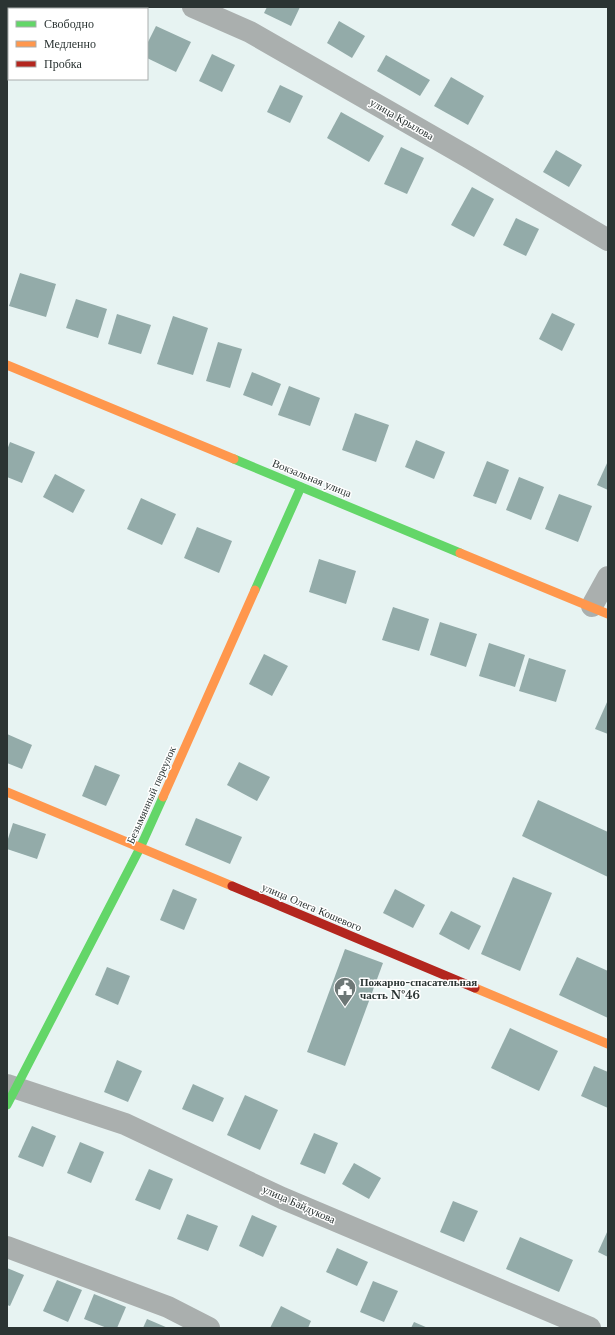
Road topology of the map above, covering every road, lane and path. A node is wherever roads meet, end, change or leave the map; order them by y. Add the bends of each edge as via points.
1 (193, 7) edge
2 (608, 240) edge
3 (7, 365) edge
4 (301, 487) junction
5 (608, 577) edge
6 (600, 610) edge
7 (7, 792) edge
8 (140, 848) junction
9 (608, 1044) edge
10 (10, 1093) edge
11 (7, 1247) edge
12 (209, 1328) edge
13 (590, 1328) edge

1 - 2 street, улица Крылова via 257,36 468,156
3 - 4 street, Вокзальная улица
4 - 6 street, Вокзальная улица
4 - 8 street, Безымянный переулок
5 - 6 street
7 - 8 street, улица Олега Кошевого
8 - 9 street, улица Олега Кошевого
8 - 10 street, Безымянный переулок
10 - 13 street, улица Байдукова via 125,1124 282,1198
11 - 12 street via 168,1307

